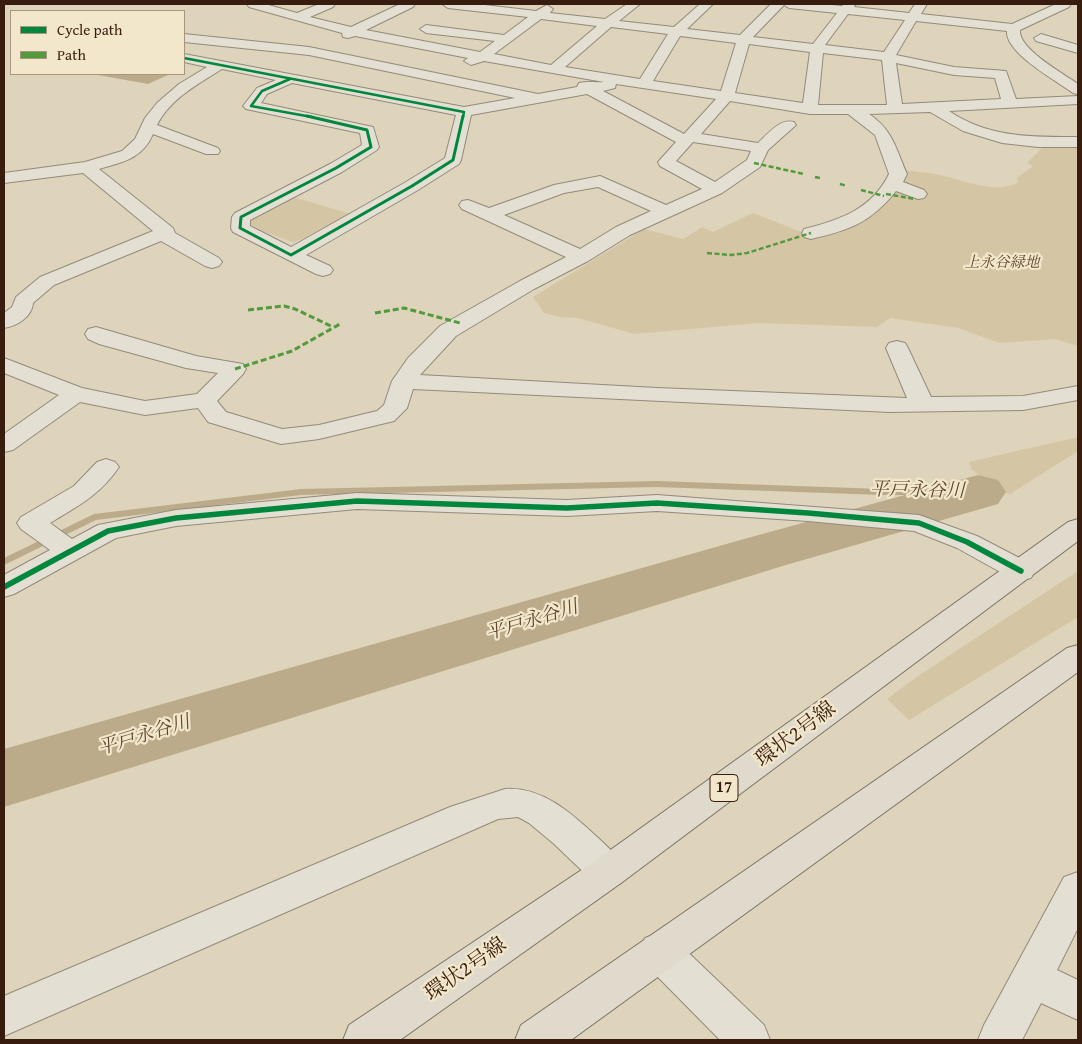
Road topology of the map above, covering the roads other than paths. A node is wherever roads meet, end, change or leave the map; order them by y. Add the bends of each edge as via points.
1 (257, 4) edge
2 (329, 4) edge
3 (409, 4) edge
4 (448, 4) edge
5 (554, 4) edge
6 (634, 4) edge
7 (707, 4) edge
8 (778, 4) edge
9 (789, 4) edge
10 (921, 4) edge
11 (1063, 4) edge
12 (480, 6) edge
13 (847, 7) edge
14 (1078, 7) edge
15 (538, 14) junction
16 (913, 17) junction
17 (299, 18) junction
18 (372, 22) junction
19 (608, 23) junction
20 (391, 25) dead end
21 (410, 27) dead end
22 (437, 30) junction
23 (1016, 30) junction
24 (677, 31) junction
25 (354, 32) junction
26 (185, 38) edge
27 (1040, 38) dead end
28 (506, 39) junction
29 (744, 39) junction
30 (817, 48) junction
31 (1078, 49) edge
32 (304, 51) junction
33 (888, 56) junction
34 (482, 57) junction
35 (185, 58) edge
36 (219, 65) junction
37 (561, 71) junction
38 (250, 72) junction
39 (434, 77) junction
40 (290, 79) junction
41 (637, 82) junction
42 (591, 89) junction
43 (1078, 90) edge
44 (727, 96) junction
45 (388, 98) junction
46 (541, 99) junction
47 (1078, 100) edge
48 (1010, 103) junction
49 (933, 107) junction
50 (810, 109) junction
51 (895, 109) junction
52 (853, 111) junction
53 (464, 112) junction
54 (788, 125) dead end
55 (148, 127) junction
56 (688, 138) junction
57 (1078, 142) edge
58 (761, 148) junction
59 (212, 151) dead end
60 (87, 167) junction
61 (4, 178) edge
62 (893, 184) junction
63 (716, 189) junction
64 (918, 194) dead end
65 (468, 205) dead end
66 (665, 211) junction
67 (489, 214) junction
68 (811, 233) dead end
69 (162, 234) junction
70 (291, 255) junction
71 (581, 257) junction
72 (212, 262) dead end
73 (323, 270) dead end
74 (4, 322) edge
75 (96, 334) dead end
76 (897, 348) dead end
77 (4, 365) edge
78 (404, 381) junction
79 (1078, 393) edge
80 (76, 394) junction
81 (204, 400) junction
82 (922, 404) junction
83 (4, 445) edge
84 (106, 467) dead end
85 (1078, 528) edge
86 (56, 542) junction
87 (1021, 571) junction
88 (4, 587) edge
89 (1078, 656) edge
90 (608, 872) junction
91 (1078, 889) edge
92 (659, 951) junction
93 (1032, 978) junction
94 (1078, 1001) edge
95 (4, 1016) edge
96 (364, 1040) edge
97 (536, 1040) edge
98 (749, 1040) edge
99 (999, 1040) edge

1 - 17 street
2 - 17 street
3 - 18 street
4 - 12 street
5 - 15 street
6 - 19 street
7 - 24 street
8 - 29 street
9 - 13 street
10 - 16 street
11 - 14 street
11 - 23 street
12 - 15 street
12 - 22 street
13 - 16 street
13 - 30 street
15 - 19 street
15 - 28 street
16 - 23 street
16 - 33 street
17 - 25 street
18 - 20 street
18 - 25 street
19 - 24 street
19 - 37 street
21 - 22 street
22 - 28 street
23 - 43 street via 1013,35 1017,43
24 - 29 street
24 - 41 street
25 - 32 street
25 - 34 street
26 - 32 street
27 - 31 street
28 - 34 street
29 - 30 street
29 - 44 street
30 - 33 street
30 - 50 street
32 - 38 street
32 - 39 street
33 - 48 street via 954,71 1001,74
33 - 51 street
34 - 37 street
34 - 39 street
35 - 36 street
36 - 38 street
36 - 55 street via 162,106
37 - 41 street
37 - 42 street
38 - 40 street
39 - 45 street
39 - 46 street
40 - 45 street
40 - 70 street via 262,91 251,106 367,130 371,147 241,217 240,228
41 - 42 street
41 - 44 street
42 - 46 street
42 - 56 street via 675,136
44 - 50 street
44 - 56 street
45 - 53 street
46 - 53 street
47 - 48 street
48 - 49 street
49 - 51 street
49 - 57 street via 954,122 995,137 1031,142
50 - 52 street
51 - 52 street
52 - 62 street via 873,124 886,141 898,174
53 - 70 street via 453,160
54 - 58 street
55 - 59 street
55 - 60 street via 142,141 128,155
56 - 58 street
56 - 63 street via 666,162
58 - 63 street via 754,162
60 - 61 street
60 - 69 street via 166,232
62 - 64 street
62 - 68 street via 884,196 848,223
63 - 66 street
65 - 67 street
66 - 67 street via 600,181 560,189
66 - 71 street via 623,231
67 - 71 street
69 - 72 street
69 - 74 street via 47,281 23,301 22,310
70 - 73 street
71 - 78 street via 448,331 416,363
75 - 81 street via 194,363 235,369
76 - 82 street
77 - 80 street
78 - 81 street via 395,408 385,416 319,432 281,437 217,417
78 - 82 street via 811,402
79 - 82 street via 1023,403
80 - 81 street via 145,408
80 - 83 street
84 - 86 street via 84,492 31,523
85 - 87 main road, 環状2号線 / 17
86 - 87 street via 176,518 358,501 567,508 657,503 919,524 967,542
86 - 88 street
87 - 90 main road, 環状2号線 / 17
89 - 92 main road
90 - 95 street via 544,814 520,803 498,804
90 - 96 main road, 環状2号線 / 17
91 - 93 street
92 - 97 main road
92 - 98 street
93 - 94 street
93 - 99 street

